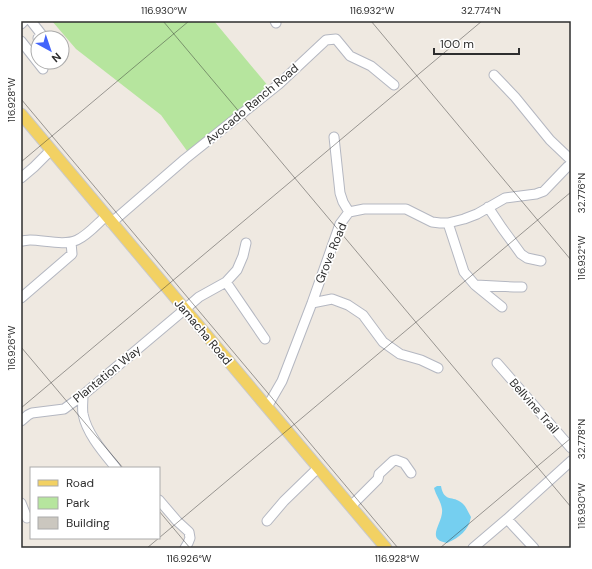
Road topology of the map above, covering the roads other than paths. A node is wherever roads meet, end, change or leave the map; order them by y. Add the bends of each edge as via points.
1 (24, 21) edge
2 (30, 21) edge
3 (21, 24) edge
4 (38, 30) edge
5 (494, 75) dead end
6 (394, 85) dead end
7 (21, 114) edge
8 (334, 138) dead end
9 (50, 150) junction
10 (571, 160) edge
11 (571, 164) edge
12 (21, 178) edge
13 (488, 207) junction
14 (350, 212) junction
15 (109, 219) junction
16 (448, 223) junction
17 (21, 241) edge
18 (71, 242) junction
19 (246, 243) dead end
20 (541, 261) dead end
21 (226, 282) junction
22 (474, 285) junction
23 (522, 286) dead end
24 (21, 298) edge
25 (312, 303) junction
26 (502, 307) dead end
27 (184, 310) junction
28 (265, 339) dead end
29 (497, 363) dead end
30 (438, 368) dead end
31 (83, 394) junction
32 (267, 407) junction
33 (21, 421) edge
34 (571, 448) edge
35 (571, 461) edge
36 (115, 467) edge
37 (318, 468) junction
38 (411, 473) dead end
39 (160, 501) edge
40 (351, 506) junction
41 (507, 519) junction
42 (267, 521) dead end
43 (185, 548) edge
44 (386, 548) edge
45 (473, 548) edge
46 (534, 548) edge

1 - 3 street
2 - 4 street
5 - 10 street via 550,140
6 - 15 street, Avocado Ranch Road via 371,66 350,56 336,39 326,40 280,84
7 - 9 main road, Jamacha Road
8 - 14 street via 340,193 342,202
9 - 12 street
9 - 15 main road, Jamacha Road
11 - 13 street, Grove Road via 544,191 505,198
13 - 16 street, Grove Road via 464,219
13 - 20 street via 521,254
14 - 16 street, Grove Road via 364,209 406,209 432,222
14 - 25 street, Grove Road via 340,224
15 - 18 street
15 - 27 main road, Jamacha Road
16 - 22 street via 464,272
17 - 18 street
18 - 24 street via 72,254
19 - 21 street via 237,270
21 - 27 street, Plantation Way via 199,296
21 - 28 street
22 - 23 street
22 - 26 street
25 - 30 street via 332,299 348,306 363,315 383,342 400,354
25 - 32 street, Grove Road via 282,381
27 - 31 street, Plantation Way
27 - 32 main road, Jamacha Road
29 - 34 street, Bellvine Trail
31 - 33 street, Plantation Way via 64,409 32,413
31 - 36 street via 83,413 86,422 94,439
32 - 37 main road, Jamacha Road
35 - 41 street
37 - 40 main road, Jamacha Road
37 - 42 street
38 - 40 street via 404,463 393,461
39 - 43 street via 189,532 190,538
40 - 44 main road, Jamacha Road
41 - 45 street
41 - 46 street

